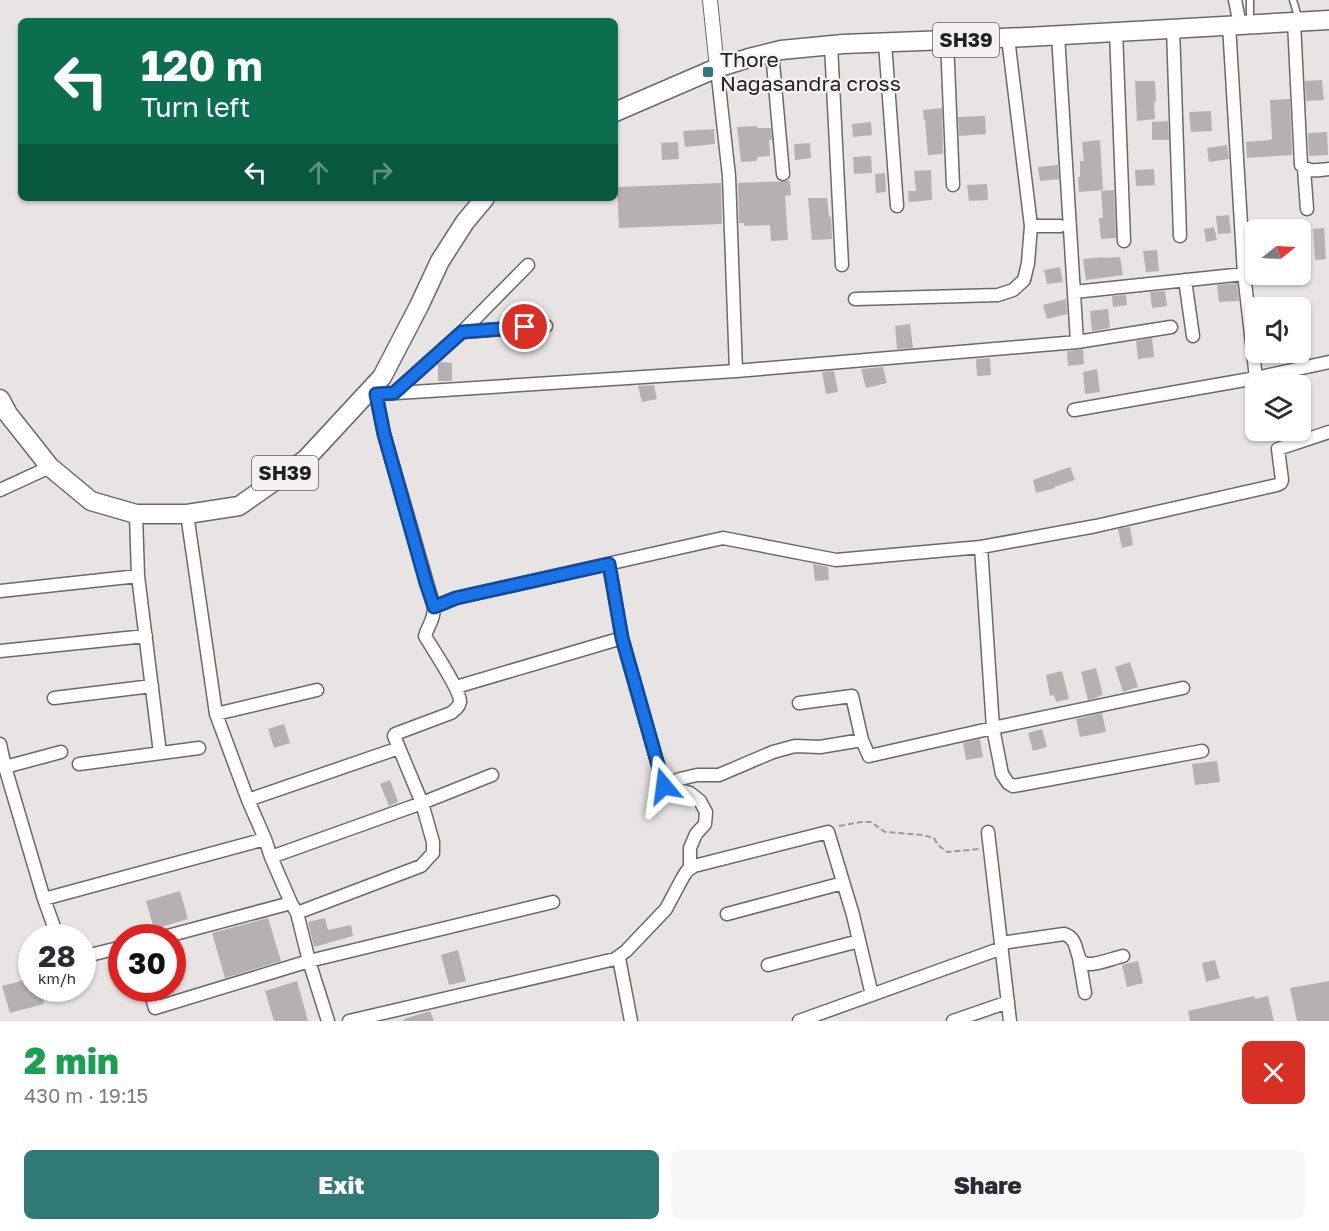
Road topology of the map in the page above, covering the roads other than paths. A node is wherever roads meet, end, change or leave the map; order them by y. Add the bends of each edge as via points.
1 (710, 0) edge
2 (1235, 0) edge
3 (1250, 0) edge
4 (1293, 0) edge
5 (1329, 20) edge
6 (1297, 22) junction
7 (1240, 25) junction
8 (1173, 28) junction
9 (1116, 31) junction
10 (1058, 35) junction
11 (1008, 38) junction
12 (947, 40) junction
13 (885, 43) junction
14 (831, 45) junction
15 (772, 52) junction
16 (717, 68) junction
17 (618, 111) edge
18 (1304, 169) junction
19 (1329, 169) edge
20 (783, 174) dead end
21 (953, 185) dead end
22 (482, 201) edge
23 (897, 206) dead end
24 (1307, 209) dead end
25 (1031, 226) junction
26 (1060, 226) dead end
27 (1180, 236) dead end
28 (1124, 241) dead end
29 (528, 265) dead end
30 (842, 265) dead end
31 (1244, 274) junction
32 (1185, 280) junction
33 (1074, 292) junction
34 (855, 299) dead end
35 (546, 326) dead end
36 (1171, 327) dead end
37 (462, 332) junction
38 (1193, 336) dead end
39 (1077, 342) junction
40 (1329, 362) edge
41 (736, 371) junction
42 (1256, 375) edge
43 (1270, 375) edge
44 (1245, 380) edge
45 (394, 393) junction
46 (371, 394) junction
47 (3, 410) edge
48 (1074, 410) dead end
49 (1329, 432) edge
50 (50, 467) junction
51 (0, 489) edge
52 (136, 514) junction
53 (187, 514) junction
54 (981, 547) junction
55 (609, 564) junction
56 (138, 576) junction
57 (0, 591) edge
58 (434, 607) junction
59 (146, 636) junction
60 (622, 638) junction
61 (0, 651) edge
62 (152, 687) junction
63 (456, 687) junction
64 (1183, 688) dead end
65 (318, 690) dead end
66 (54, 698) dead end
67 (799, 703) dead end
68 (216, 714) junction
69 (993, 728) junction
70 (861, 740) junction
71 (0, 744) edge
72 (199, 748) dead end
73 (399, 748) junction
74 (1202, 751) dead end
75 (61, 752) dead end
76 (160, 753) junction
77 (79, 764) dead end
78 (5, 767) junction
79 (492, 775) dead end
80 (664, 786) junction
81 (248, 800) junction
82 (422, 803) junction
83 (988, 832) dead end
84 (266, 839) junction
85 (271, 857) junction
86 (690, 869) junction
87 (843, 883) junction
88 (44, 899) junction
89 (553, 902) dead end
90 (294, 908) junction
91 (727, 915) dead end
92 (53, 924) edge
93 (186, 932) edge
94 (859, 941) junction
95 (1002, 946) junction
96 (1123, 956) dead end
97 (619, 958) junction
98 (1078, 958) junction
99 (309, 961) junction
100 (768, 965) dead end
101 (1085, 993) dead end
102 (872, 995) junction
103 (186, 999) edge
104 (153, 1002) edge
105 (175, 1002) edge
106 (1008, 1002) junction
107 (328, 1021) edge
108 (349, 1021) edge
109 (631, 1021) edge
110 (799, 1021) edge
111 (953, 1021) edge
112 (1011, 1021) edge

1 - 16 street
2 - 7 street
3 - 7 lane
4 - 6 lane
5 - 6 main road, SH39
6 - 7 main road, SH39
6 - 18 street
7 - 8 main road, SH39
7 - 31 street
8 - 9 main road, SH39
8 - 27 street
9 - 10 main road, SH39
9 - 28 street
10 - 11 main road, SH39
10 - 33 street
11 - 12 main road, SH39
11 - 25 street
12 - 13 main road, SH39
12 - 21 street
13 - 14 main road, SH39
13 - 23 street
14 - 15 main road, SH39
14 - 30 street
15 - 16 main road, SH39
15 - 20 street
16 - 17 main road, SH39
16 - 41 street via 729,176
18 - 19 street
18 - 24 street
22 - 46 main road, SH39 via 440,261
25 - 26 street
25 - 34 street via 1024,280 1013,290 998,295
29 - 37 street
31 - 32 street
31 - 42 street
32 - 33 street
32 - 38 street
33 - 39 street
35 - 37 street
36 - 39 street
37 - 45 street
39 - 41 street
40 - 43 street
41 - 45 street
44 - 48 street
45 - 46 street
46 - 53 main road, SH39 via 306,459 239,506
46 - 58 street
47 - 50 main road, SH39
49 - 54 street via 1278,449 1282,480 1277,485 1096,526
50 - 51 street
50 - 52 main road, SH39 via 91,501
52 - 53 main road, SH39
52 - 56 street
53 - 68 street
54 - 55 street via 836,560 723,538
54 - 69 street
55 - 58 street via 456,598
55 - 60 street
56 - 57 street
56 - 59 street
58 - 63 street via 425,636
59 - 61 street
59 - 62 street
60 - 63 street
60 - 80 street
62 - 66 street
62 - 76 street
63 - 73 street via 460,703 457,707 451,713 395,734
64 - 69 street
65 - 68 street
67 - 70 street via 852,696
68 - 81 street
69 - 70 street via 869,756
69 - 74 street via 1002,774 1013,786
70 - 80 street via 820,747 795,746 719,775 697,775
71 - 78 street
72 - 76 street
73 - 81 street
73 - 82 street
75 - 78 street
76 - 77 street
78 - 88 street
79 - 82 street
80 - 86 street via 690,793 706,812 705,824 690,848
81 - 84 street
82 - 85 street
82 - 90 street via 433,854 421,866
83 - 95 street
84 - 85 street
84 - 88 street
85 - 90 street
86 - 87 street via 828,831
86 - 97 street via 666,909
87 - 91 street
87 - 94 street
88 - 92 street
89 - 99 street
90 - 93 street
90 - 99 street
94 - 100 street
94 - 102 street
95 - 98 street via 1064,934 1075,941
95 - 102 street
95 - 106 street
96 - 98 street via 1089,964
97 - 108 street
97 - 109 street
98 - 101 street
99 - 103 street
99 - 107 street
102 - 110 street
104 - 105 street via 155,1008
106 - 111 street
106 - 112 street

